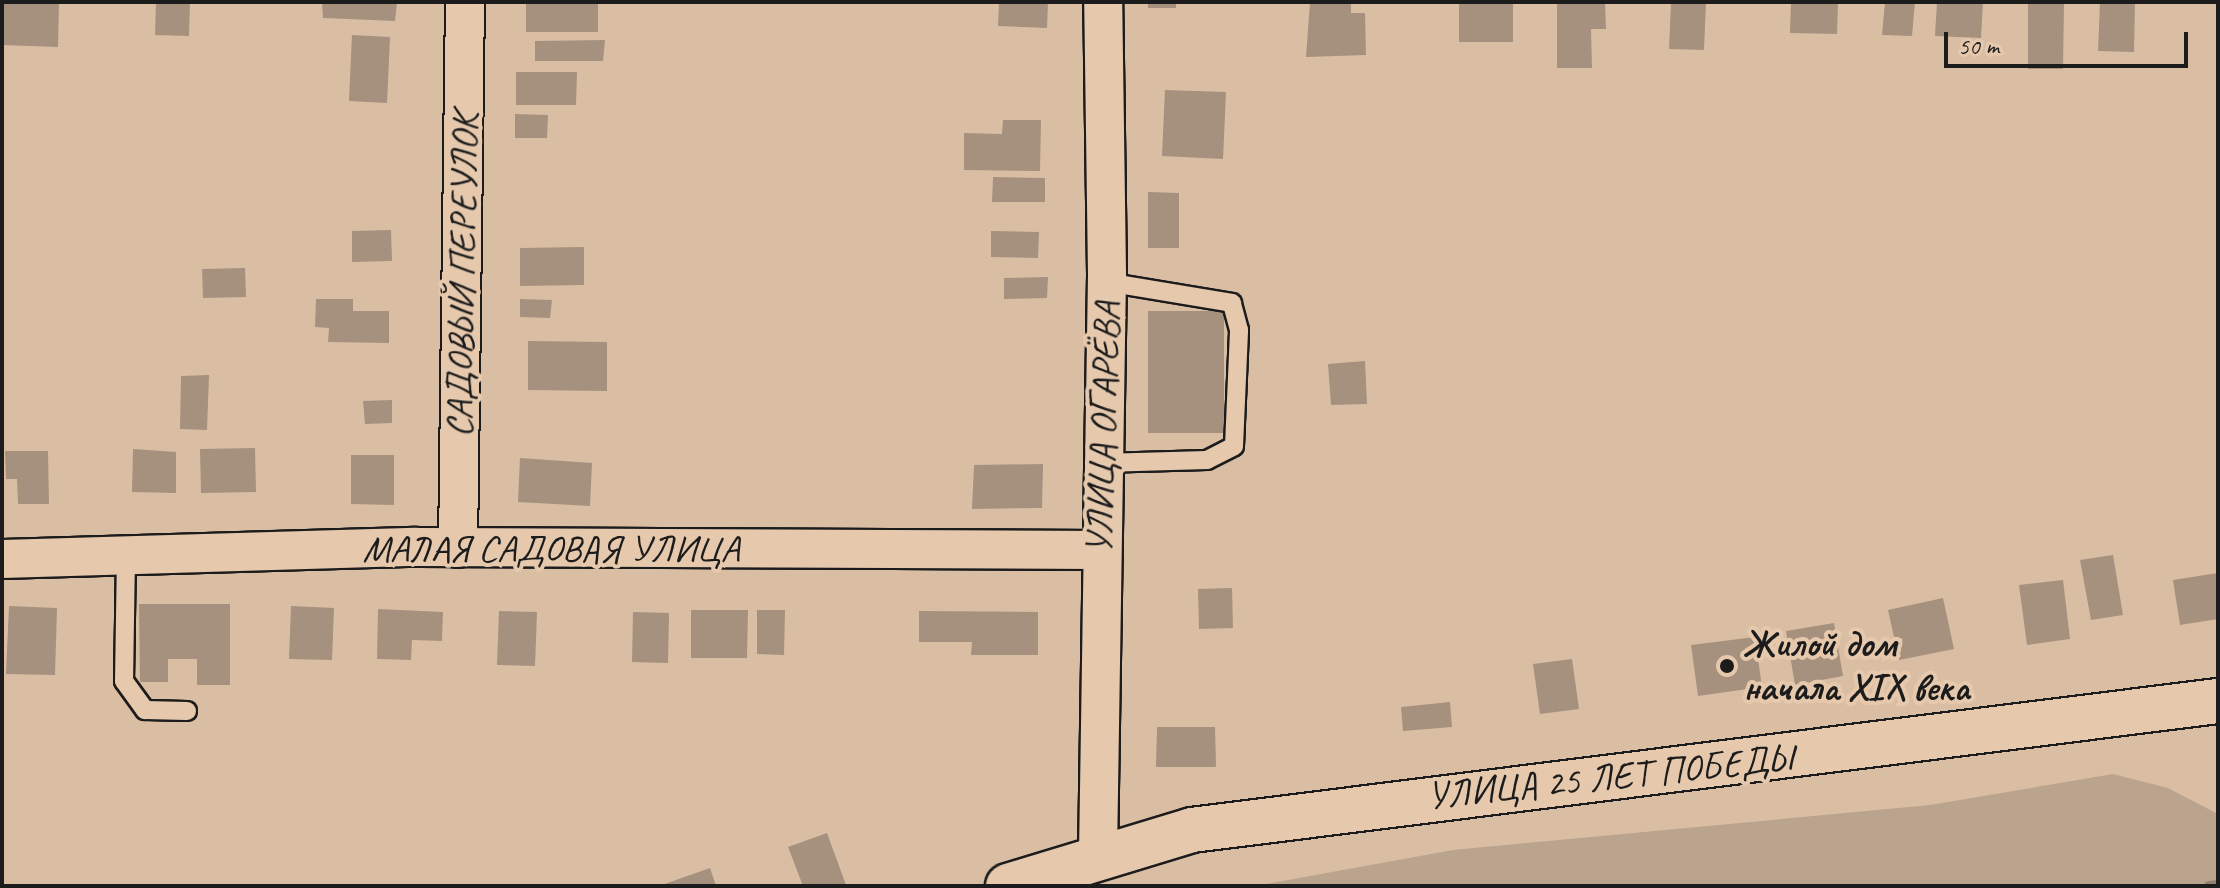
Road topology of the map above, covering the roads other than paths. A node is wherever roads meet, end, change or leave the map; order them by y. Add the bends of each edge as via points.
1 (465, 2) edge
2 (1103, 2) edge
3 (1107, 282) junction
4 (1102, 463) junction
5 (458, 548) junction
6 (1099, 550) junction
7 (126, 555) junction
8 (2, 559) edge
9 (2218, 701) edge
10 (187, 711) dead end
11 (1098, 855) junction
12 (1008, 886) edge

1 - 5 street, САДОВЫЙ ПЕРЕУЛОК
2 - 3 street, УЛИЦА ОГАРЁВА
3 - 4 street, УЛИЦА ОГАРЁВА
3 - 4 lane via 1232,303 1239,330 1234,446 1207,460
4 - 6 street, УЛИЦА ОГАРЁВА
5 - 6 street, МАЛАЯ САДОВАЯ УЛИЦА
5 - 7 street, МАЛАЯ САДОВАЯ УЛИЦА
6 - 11 street, УЛИЦА ОГАРЁВА
7 - 8 street, МАЛАЯ САДОВАЯ УЛИЦА
7 - 10 lane via 124,681 145,710
9 - 11 main road, УЛИЦА 25 ЛЕТ ПОБЕДЫ via 1392,802 1192,830
11 - 12 main road, УЛИЦА 25 ЛЕТ ПОБЕДЫ

